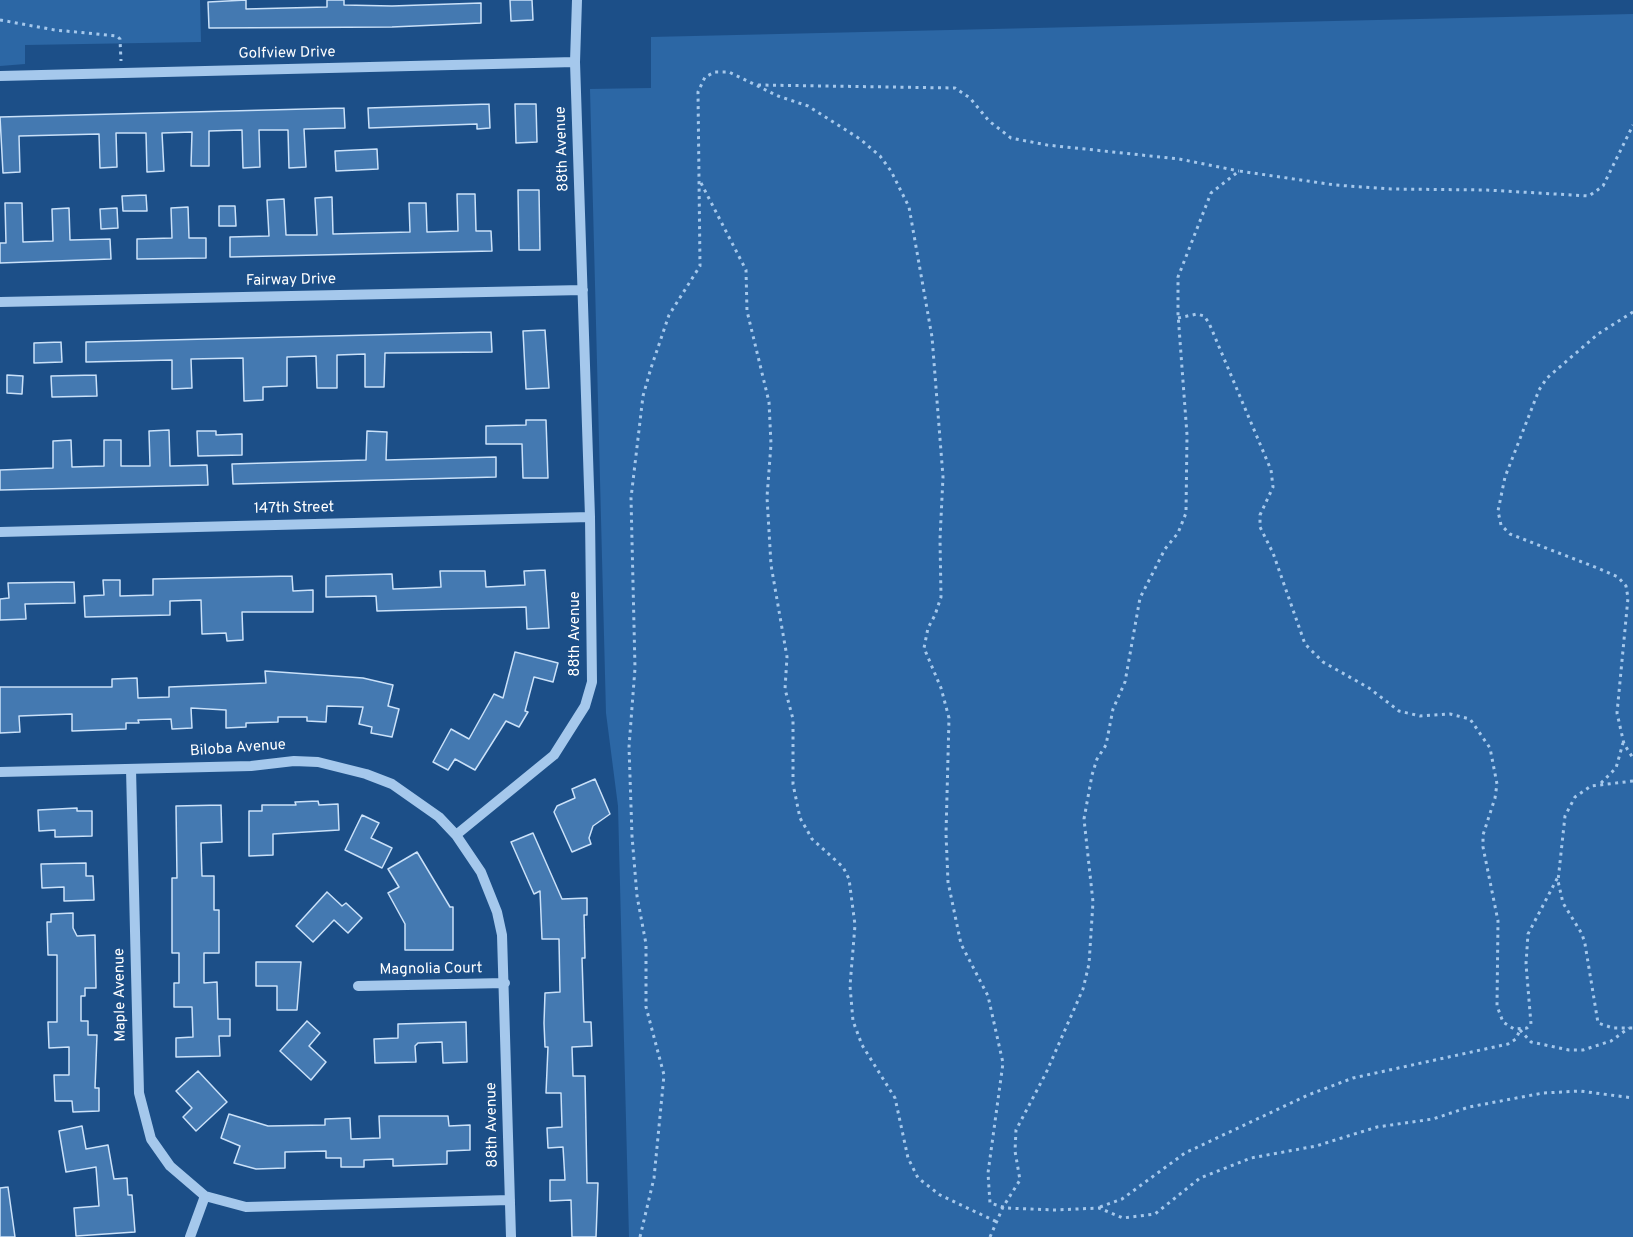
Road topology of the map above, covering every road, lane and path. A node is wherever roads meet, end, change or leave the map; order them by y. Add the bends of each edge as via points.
1 (577, 0) edge
2 (0, 20) edge
3 (575, 62) junction
4 (122, 73) junction
5 (0, 76) edge
6 (756, 85) junction
7 (1633, 125) edge
8 (1242, 171) junction
9 (699, 181) junction
10 (583, 290) junction
11 (0, 302) edge
12 (1633, 312) edge
13 (1178, 318) junction
14 (590, 517) junction
15 (0, 532) edge
16 (1623, 740) junction
17 (1633, 758) edge
18 (131, 769) junction
19 (0, 772) edge
20 (1633, 781) edge
21 (1599, 784) junction
22 (456, 835) junction
23 (1559, 875) junction
24 (505, 983) junction
25 (358, 986) dead end
26 (1631, 1028) edge
27 (1521, 1030) junction
28 (1633, 1098) edge
29 (205, 1196) junction
30 (510, 1200) junction
31 (1002, 1207) junction
32 (1099, 1208) junction
33 (997, 1221) junction
34 (190, 1237) edge
35 (511, 1237) edge
36 (640, 1237) edge
37 (990, 1237) edge

1 - 3 street, 88th Avenue
2 - 4 path via 117,36
3 - 4 street, Golfview Drive
3 - 10 street, 88th Avenue
4 - 5 street, Golfview Drive
6 - 8 path via 956,88 1011,138
6 - 9 path via 723,71 710,74 701,83
6 - 31 path via 808,106 880,156 901,187 912,217 932,337 943,477 941,597 924,648 949,718 946,834 953,914 965,955 988,996 1002,1053 987,1191 990,1203
7 - 8 path via 1603,186 1588,196 1369,188
8 - 13 path via 1218,185 1204,207 1178,277
9 - 33 path via 746,270 747,312 769,402 767,496 771,565 787,657 785,688 794,719 796,806 812,839 838,862 849,879 855,925 850,986 857,1035 896,1098 909,1158 918,1178 940,1195
9 - 36 path via 700,266 669,315 651,368 631,498 635,668 629,747 632,836 646,944 646,1007 664,1075 654,1178
10 - 11 street, Fairway Drive
10 - 14 street, 88th Avenue
12 - 16 path via 1598,334 1542,384 1506,477 1498,512 1510,534 1618,577 1626,586 1628,598 1616,699
13 - 27 path via 1197,314 1209,324 1271,470 1273,487 1260,515 1260,527 1305,644 1323,662 1370,688 1400,711 1470,719 1490,748 1497,784 1483,848 1498,921 1497,1006 1503,1022
13 - 31 path via 1187,435 1186,513 1140,598 1125,682 1113,709 1106,745 1092,775 1084,819 1093,902 1089,964 1083,989 1016,1130 1020,1180
14 - 15 street, 147th Street
14 - 22 street, 88th Avenue via 593,662 585,706 554,755
16 - 17 path
16 - 21 path via 1616,768
18 - 19 street, Biloba Avenue
18 - 22 street, Biloba Avenue via 294,761 338,766 392,784 418,800
18 - 29 street, Maple Avenue via 142,1115 159,1152
20 - 21 path
21 - 23 path via 1582,791 1565,816
22 - 24 street, 88th Avenue via 481,872 497,912
23 - 26 path via 1563,903 1585,944 1598,1023 1603,1027
23 - 27 path via 1528,934 1526,964 1532,1016 1531,1024
24 - 25 street, Magnolia Court
24 - 30 street, 88th Avenue
26 - 27 path via 1604,1044 1583,1050 1530,1042
27 - 32 path via 1508,1044 1353,1078 1308,1095 1185,1153 1122,1199
28 - 32 path via 1559,1091 1478,1106 1251,1158 1200,1178 1155,1214 1123,1218
29 - 30 street, Maple Avenue via 246,1207 269,1208
29 - 34 street
30 - 35 street, 88th Avenue
31 - 32 path
31 - 33 path
33 - 37 path

